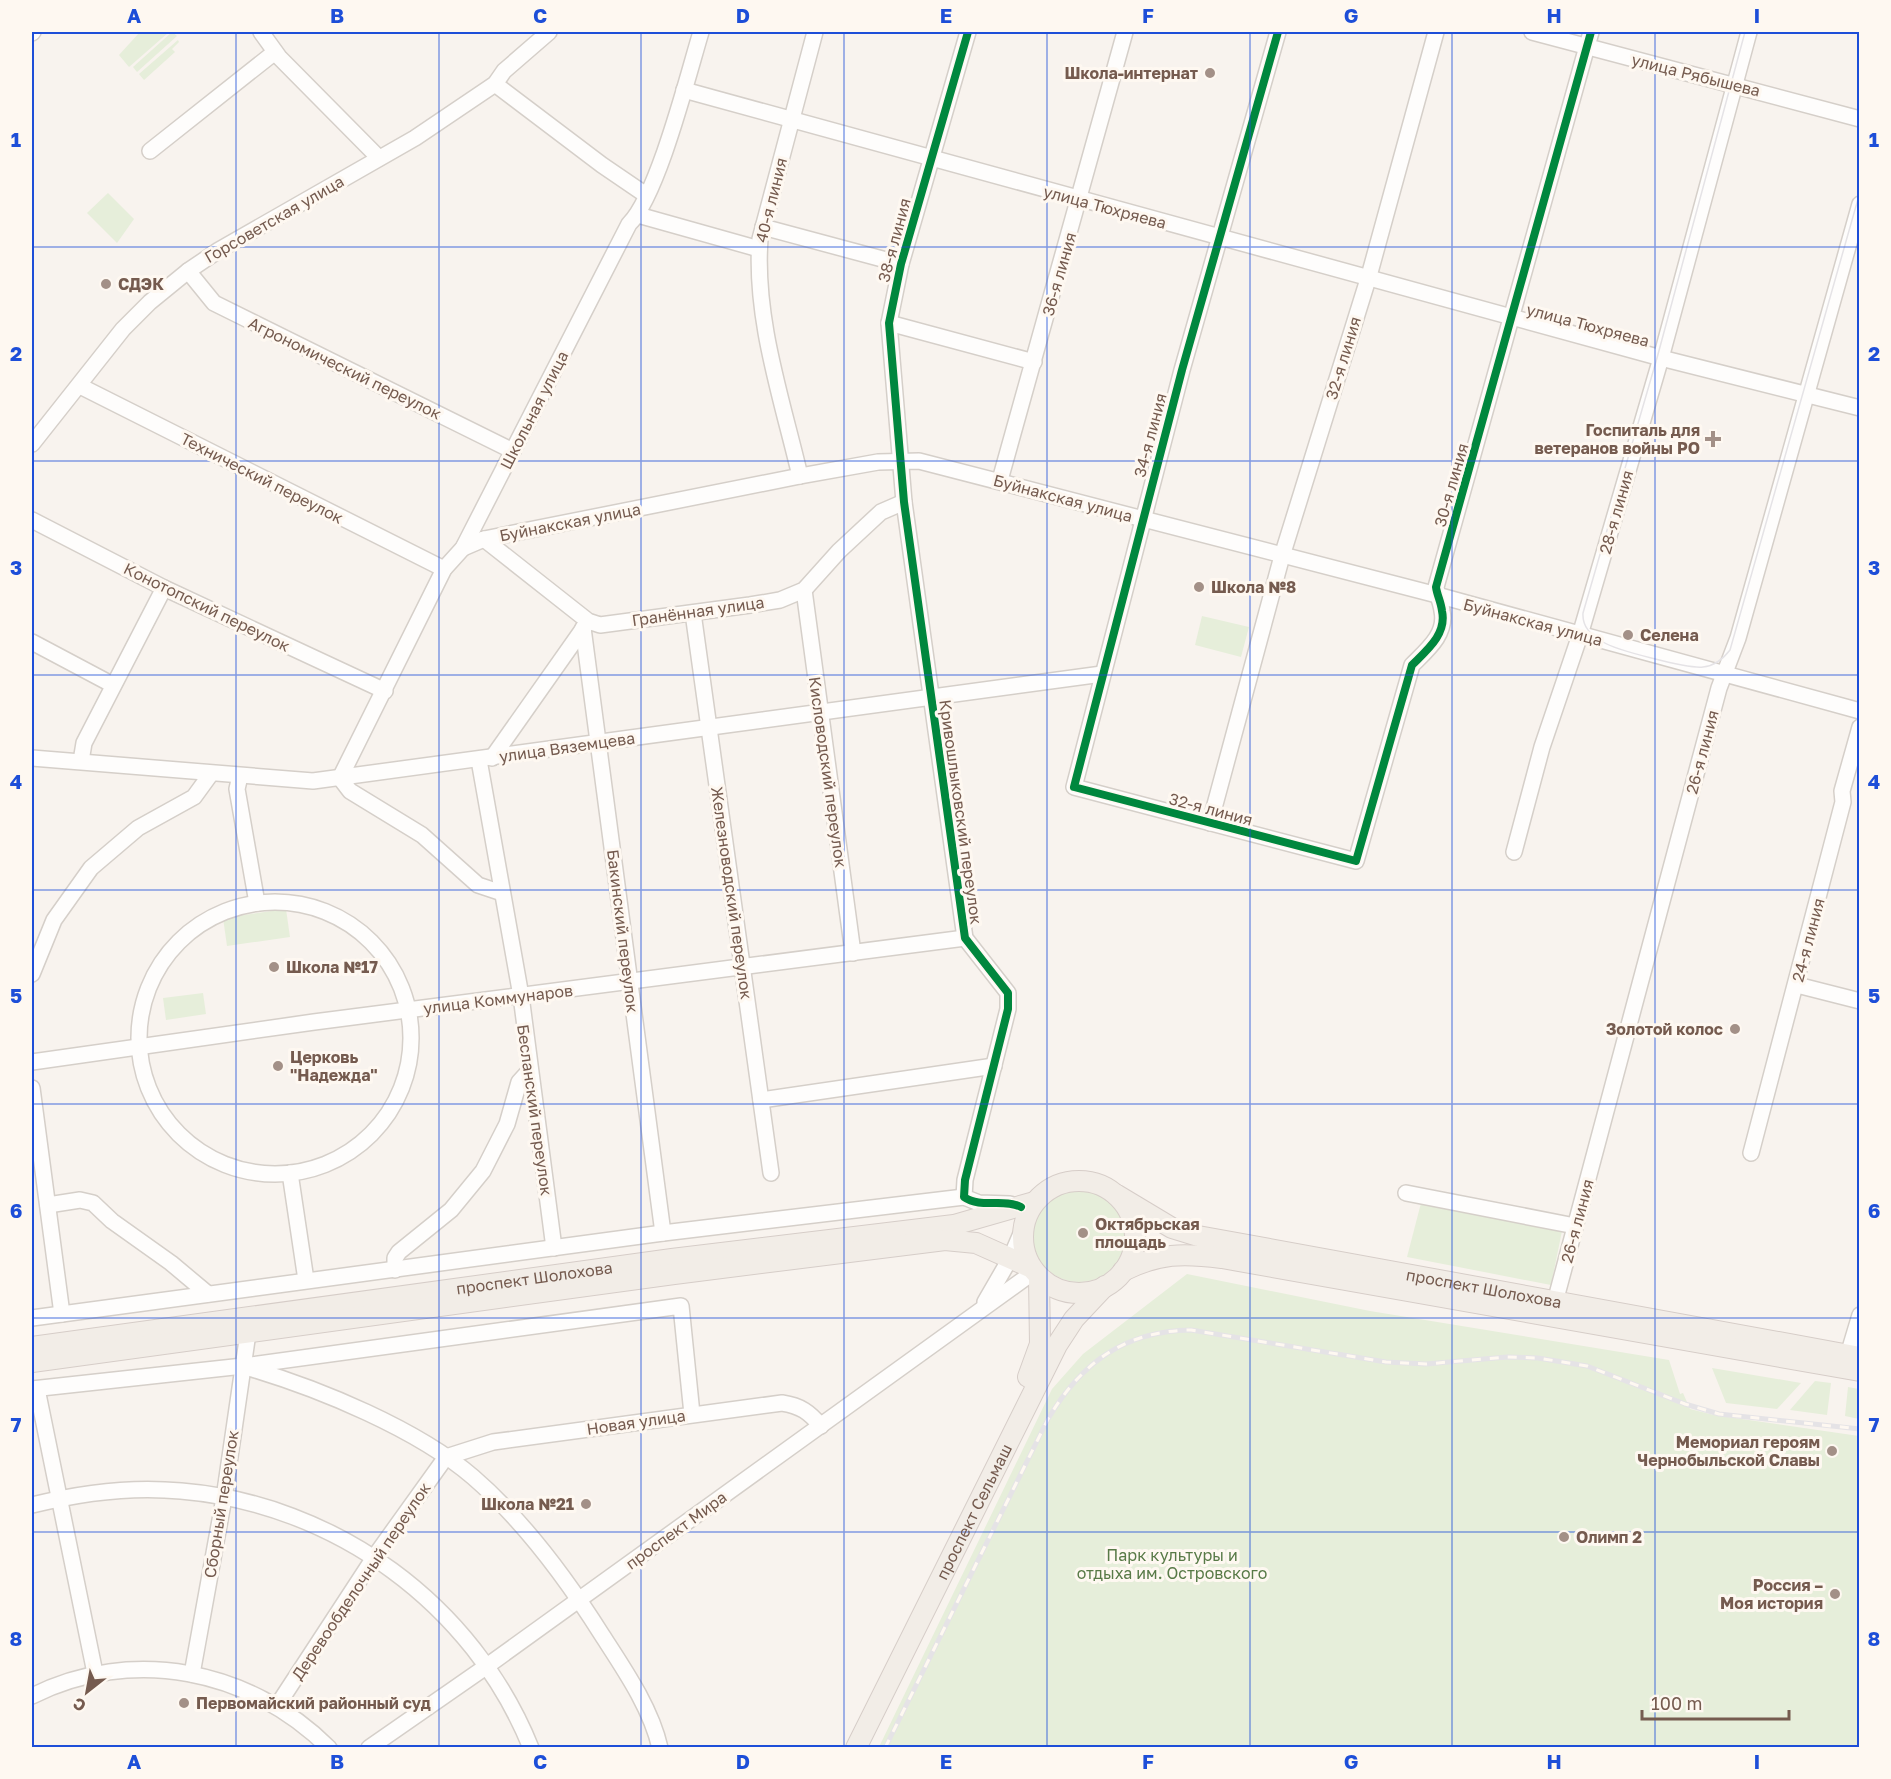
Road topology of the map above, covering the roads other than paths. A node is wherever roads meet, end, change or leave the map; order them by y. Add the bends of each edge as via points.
1 (261, 32) edge
2 (549, 32) edge
3 (701, 32) edge
4 (815, 32) edge
5 (968, 32) edge
6 (1125, 32) edge
7 (1278, 32) edge
8 (1436, 32) edge
9 (1532, 32) edge
10 (1591, 32) edge
11 (1749, 32) edge
12 (1587, 47) junction
13 (275, 52) junction
14 (495, 84) junction
15 (1735, 85) junction
16 (684, 90) junction
17 (791, 119) junction
18 (1860, 119) edge
19 (150, 151) dead end
20 (379, 158) junction
21 (931, 159) junction
22 (646, 195) junction
23 (1080, 201) junction
24 (1860, 204) edge
25 (638, 215) junction
26 (763, 227) junction
27 (1220, 238) junction
28 (759, 249) junction
29 (901, 264) junction
30 (188, 272) junction
31 (1369, 276) junction
32 (1513, 318) junction
33 (889, 323) junction
34 (1661, 358) junction
35 (1034, 362) junction
36 (80, 386) junction
37 (1806, 394) junction
38 (1860, 408) edge
39 (32, 444) edge
40 (513, 451) junction
41 (900, 461) junction
42 (800, 476) junction
43 (1000, 480) junction
44 (904, 501) junction
45 (1142, 519) junction
46 (32, 520) edge
47 (484, 539) junction
48 (463, 548) junction
49 (1282, 556) junction
50 (444, 569) junction
51 (164, 588) junction
52 (804, 591) junction
53 (1437, 595) junction
54 (693, 613) junction
55 (586, 625) junction
56 (1580, 635) junction
57 (32, 642) edge
58 (1102, 674) junction
59 (1726, 674) junction
60 (113, 685) junction
61 (385, 691) junction
62 (932, 696) junction
63 (1860, 711) edge
64 (819, 714) junction
65 (1860, 727) edge
66 (709, 728) junction
67 (600, 743) junction
68 (32, 758) edge
69 (485, 759) junction
70 (81, 761) junction
71 (210, 774) junction
72 (240, 776) junction
73 (340, 778) junction
74 (1135, 804) joint
75 (1210, 823) junction
76 (1279, 842) joint
77 (1514, 852) dead end
78 (502, 893) junction
79 (256, 903) junction
80 (965, 938) junction
81 (853, 953) junction
82 (742, 967) junction
83 (32, 974) edge
84 (629, 982) junction
85 (1797, 985) junction
86 (520, 996) junction
87 (1860, 1000) edge
88 (408, 1011) junction
89 (139, 1046) junction
90 (32, 1062) edge
91 (994, 1066) junction
92 (529, 1071) junction
93 (32, 1088) edge
94 (761, 1100) junction
95 (1751, 1153) dead end
96 (290, 1173) junction
97 (771, 1173) dead end
98 (1406, 1193) dead end
99 (1117, 1195) junction
100 (961, 1198) junction
101 (1028, 1204) junction
102 (48, 1205) junction
103 (956, 1224) junction
104 (1575, 1226) junction
105 (1023, 1229) junction
106 (663, 1233) junction
107 (554, 1248) junction
108 (1011, 1257) junction
109 (394, 1270) junction
110 (1123, 1271) junction
111 (1036, 1272) junction
112 (306, 1280) junction
113 (1105, 1286) junction
114 (208, 1294) junction
115 (1555, 1302) junction
116 (980, 1309) junction
117 (62, 1314) junction
118 (1860, 1316) edge
119 (32, 1318) edge
120 (248, 1333) junction
121 (32, 1347) edge
122 (1856, 1361) edge
123 (32, 1362) edge
124 (243, 1366) junction
125 (34, 1389) edge
126 (692, 1414) junction
127 (821, 1426) junction
128 (446, 1457) junction
129 (60, 1498) junction
130 (224, 1498) junction
131 (32, 1505) edge
132 (375, 1557) junction
133 (579, 1599) junction
134 (487, 1666) junction
135 (95, 1673) junction
136 (192, 1674) junction
137 (32, 1696) edge
138 (277, 1706) junction
139 (329, 1748) edge
140 (369, 1748) edge
141 (531, 1748) edge
142 (660, 1748) edge
143 (847, 1748) edge
144 (856, 1748) edge

1 - 13 street
2 - 14 street, Горсоветская улица via 504,71
3 - 16 street, Школьная улица
4 - 17 street, 40-я линия
5 - 21 street, 38-я линия
6 - 23 street, 36-я линия
7 - 27 street, 34-я линия
8 - 31 street, 32-я линия
9 - 12 street, улица Рябышева
10 - 12 street, 30-я линия
11 - 15 street, 28-я линия
12 - 15 street, улица Рябышева
12 - 32 street, 30-я линия
13 - 19 street
13 - 20 street
14 - 20 street, Горсоветская улица
14 - 22 street
15 - 18 street, улица Рябышева
15 - 34 street, 28-я линия
16 - 17 street, улица Тюхряева
16 - 22 street, Школьная улица
17 - 21 street, улица Тюхряева
17 - 26 street, 40-я линия
20 - 30 street, Горсоветская улица via 219,250
21 - 23 street, улица Тюхряева
21 - 29 street, 38-я линия
22 - 25 street, Школьная улица
23 - 27 street, улица Тюхряева
23 - 35 street, 36-я линия
24 - 37 street, 26-я линия
25 - 28 street
25 - 40 street, Школьная улица via 629,224
26 - 28 street, 40-я линия
26 - 29 street
27 - 31 street, улица Тюхряева
27 - 45 street, 34-я линия
28 - 42 street, 40-я линия via 759,296
29 - 33 street, 38-я линия
30 - 36 street, Горсоветская улица via 123,329
30 - 40 street, Агрономический переулок via 214,303
31 - 32 street, улица Тюхряева
31 - 49 street, 32-я линия
32 - 34 street, улица Тюхряева
32 - 53 street, 30-я линия via 1436,587
33 - 35 street
33 - 41 street, 38-я линия
34 - 37 street, улица Тюхряева
34 - 56 street, 28-я линия
35 - 43 street, 36-я линия
36 - 39 street, Горсоветская улица
36 - 50 street, Технический переулок
37 - 38 street, улица Тюхряева
37 - 59 street, 26-я линия
40 - 48 street, Школьная улица
41 - 42 street, Буйнакская улица
41 - 43 street, Буйнакская улица via 919,460
41 - 44 street, Кривошлыковский переулок
42 - 47 street, Буйнакская улица
43 - 45 street, Буйнакская улица
44 - 52 street via 881,512
44 - 62 street, Кривошлыковский переулок
45 - 49 street, Буйнакская улица
45 - 58 street, 34-я линия
46 - 51 street, Конотопский переулок
47 - 48 street, Буйнакская улица
47 - 55 street
48 - 50 street, Школьная улица
49 - 53 street, Буйнакская улица
49 - 75 street, 32-я линия
50 - 61 street, Школьная улица
51 - 60 street
51 - 61 street, Конотопский переулок
52 - 54 street, Гранённая улица via 780,600
52 - 64 street, Кисловодский переулок
53 - 56 street, Буйнакская улица
53 - 76 street, 30-я линия via 1442,610 1441,630 1412,665 1356,861
54 - 55 street, Гранённая улица
54 - 66 street, Железноводский переулок
55 - 67 street, Бакинский переулок
55 - 69 street
56 - 59 street, Буйнакская улица
56 - 77 street, 28-я линия via 1542,747
57 - 60 street
58 - 62 street, улица Вяземцева
58 - 74 street, 34-я линия via 1074,787
59 - 63 street, Буйнакская улица
59 - 104 street, 26-я линия via 1719,688
60 - 70 street via 84,743
61 - 73 street, Школьная улица
62 - 64 street, улица Вяземцева
62 - 80 street, Кривошлыковский переулок
64 - 66 street, улица Вяземцева
64 - 81 street, Кисловодский переулок
65 - 85 street, 24-я линия
66 - 67 street, улица Вяземцева
66 - 82 street, Железноводский переулок
67 - 69 street, улица Вяземцева
67 - 84 street, Бакинский переулок
68 - 70 street, улица Вяземцева
69 - 73 street, улица Вяземцева
69 - 78 street, Бесланский переулок
70 - 71 street, улица Вяземцева
71 - 72 street, улица Вяземцева
71 - 83 street via 194,798 138,828 91,868 54,920
72 - 73 street, улица Вяземцева via 313,781
72 - 79 street via 237,789
73 - 78 street via 350,791 422,835 478,885
74 - 75 street, 32-я линия
75 - 76 street, 32-я линия
78 - 86 street, Бесланский переулок
79 - 88 street via 302,904 353,926 389,963
79 - 89 street via 207,920 182,938 159,965 146,992 139,1022
80 - 81 street, улица Коммунаров
80 - 91 street, Кривошлыковский переулок via 1008,993 1008,1009
81 - 82 street, улица Коммунаров
82 - 84 street, улица Коммунаров
82 - 94 street, Железноводский переулок
84 - 86 street, улица Коммунаров
84 - 106 street, Бакинский переулок
85 - 87 street
85 - 95 street, 24-я линия
86 - 88 street, улица Коммунаров
86 - 92 street, Бесланский переулок
88 - 89 street, улица Коммунаров
88 - 96 street via 408,1065 391,1109 357,1146 333,1161
89 - 90 street, улица Коммунаров
89 - 96 street via 152,1097 188,1143 239,1169
91 - 94 street
91 - 100 street, Кривошлыковский переулок
92 - 107 street, Бесланский переулок
92 - 109 street via 519,1082 507,1124 483,1171 451,1210 399,1252
93 - 102 street
94 - 97 street, Железноводский переулок
96 - 112 street
98 - 104 street
99 - 101 main road via 1102,1186 1078,1180 1056,1185
99 - 110 main road via 1131,1215 1135,1234 1131,1258
99 - 115 main road, проспект Шолохова via 1172,1228 1198,1236
100 - 101 street via 979,1203
100 - 103 street, Кривошлыковский переулок
100 - 106 street
101 - 103 main road, проспект Шолохова
101 - 105 main road
102 - 114 street via 80,1200 93,1203
102 - 117 street
103 - 121 main road, проспект Шолохова
104 - 115 street, 26-я линия
105 - 108 street, проспект Мира
105 - 111 main road via 1024,1249
106 - 107 street
107 - 109 street
108 - 111 main road, проспект Шолохова
108 - 116 street, проспект Мира
108 - 120 main road, проспект Шолохова via 976,1243 945,1240
109 - 112 street
110 - 113 main road
110 - 122 main road, проспект Шолохова via 1151,1258 1192,1254
111 - 113 main road via 1057,1288 1070,1292
111 - 116 street, проспект Мира
111 - 143 main road, проспект Сельмаш via 1041,1330 1037,1356
112 - 114 street
113 - 144 main road, проспект Сельмаш via 1074,1319 1057,1345
114 - 117 street
115 - 122 main road, проспект Шолохова
116 - 127 street, проспект Мира
117 - 119 street
118 - 122 street
120 - 123 main road, проспект Шолохова
120 - 124 street, Сборный переулок
124 - 125 street
124 - 126 street via 681,1306
124 - 128 street via 288,1379 339,1401
124 - 130 street, Сборный переулок
125 - 129 street
126 - 127 street, Новая улица via 782,1402 809,1412
126 - 128 street, Новая улица via 493,1442
127 - 133 street, проспект Мира
128 - 132 street, Деревообделочный переулок
128 - 133 street via 512,1515
129 - 130 street via 143,1489
129 - 131 street
129 - 135 street
130 - 132 street via 295,1518
130 - 136 street, Сборный переулок
132 - 134 street via 415,1587 458,1628
132 - 138 street, Деревообделочный переулок
133 - 134 street, проспект Мира
133 - 142 street via 623,1668
134 - 140 street, проспект Мира
134 - 141 street
135 - 136 street via 153,1669
135 - 137 street
136 - 138 street via 241,1688
138 - 139 street

